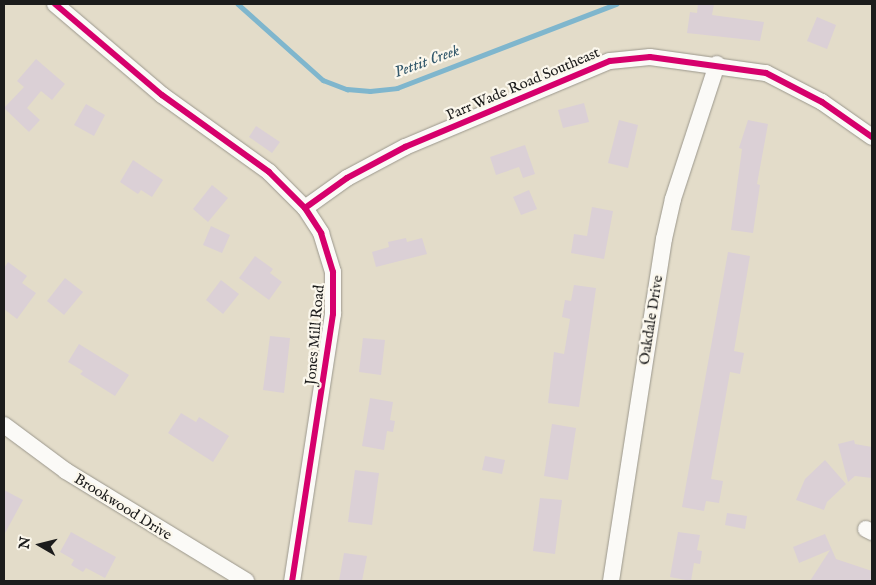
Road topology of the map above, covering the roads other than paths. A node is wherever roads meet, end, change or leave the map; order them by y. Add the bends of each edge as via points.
1 (55, 4) edge
2 (717, 64) junction
3 (872, 137) edge
4 (305, 208) junction
5 (4, 425) edge
6 (246, 581) edge
7 (292, 581) edge
8 (611, 581) edge

1 - 4 street, Jones Mill Road via 162,95 269,172
2 - 3 street, Parr Wade Road Southeast via 766,73 822,102
2 - 4 street, Parr Wade Road Southeast via 650,56 610,61 405,147 347,178
2 - 8 street, Oakdale Drive via 673,199 664,239
4 - 7 street, Jones Mill Road via 328,251 333,272 334,302
5 - 6 street, Brookwood Drive via 66,471

